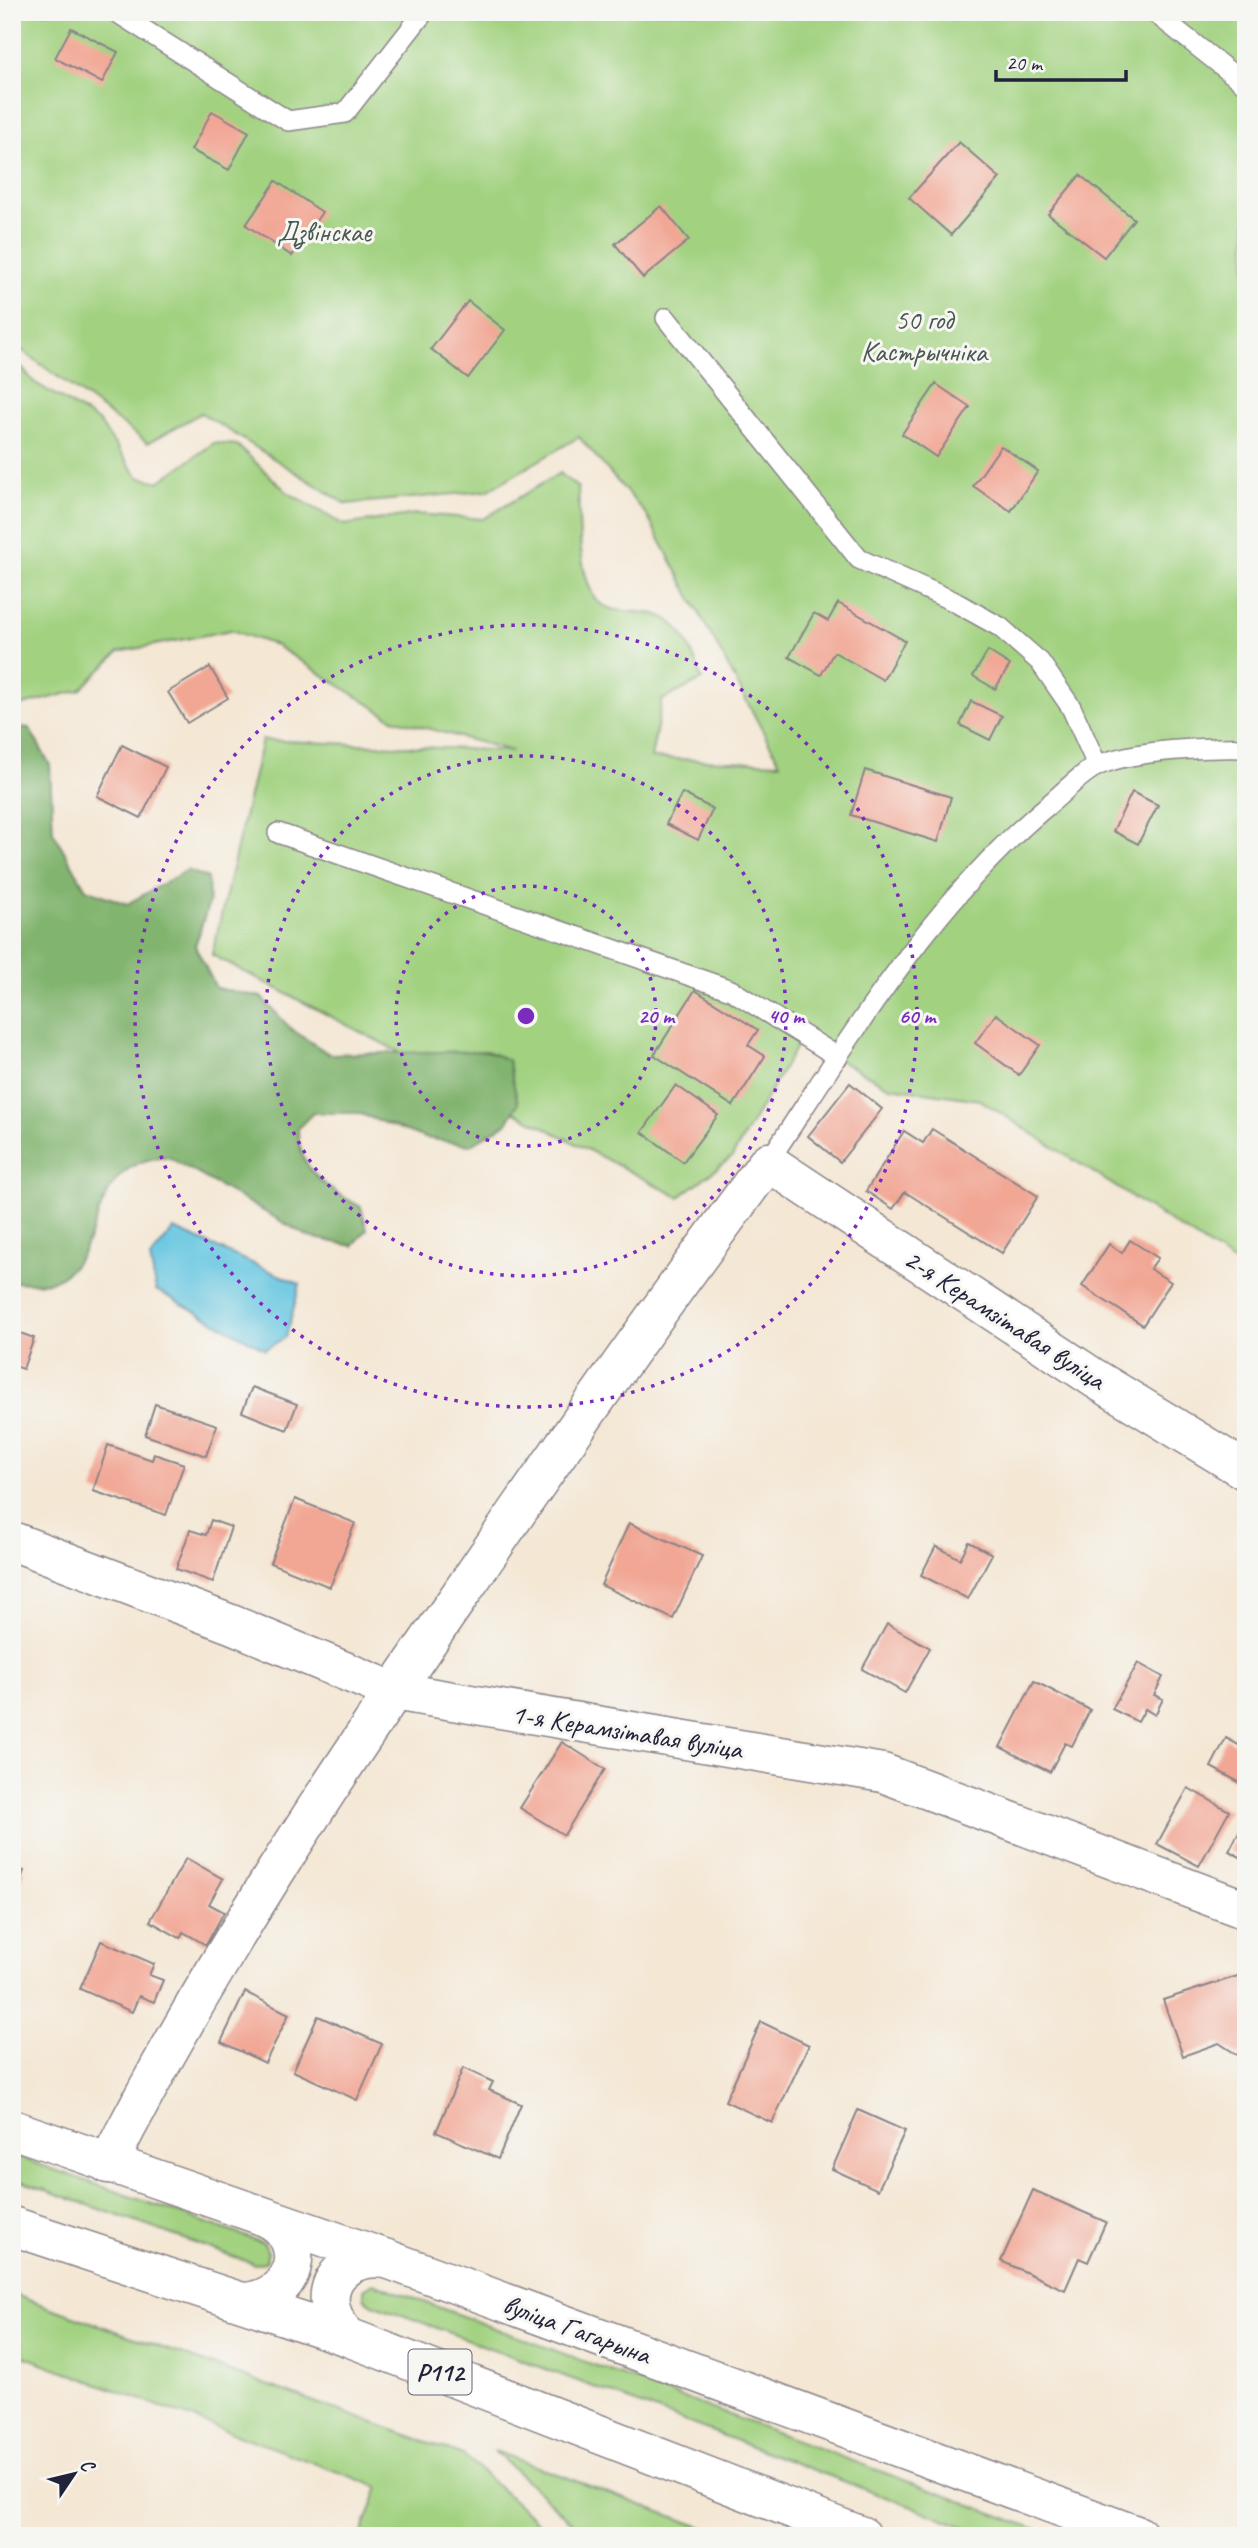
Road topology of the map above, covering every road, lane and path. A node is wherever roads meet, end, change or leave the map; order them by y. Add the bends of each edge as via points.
1 (116, 12) edge
2 (424, 12) edge
3 (1154, 12) edge
4 (1246, 85) edge
5 (666, 318) dead end
6 (1246, 748) edge
7 (1097, 765) junction
8 (278, 833) dead end
9 (838, 1057) junction
10 (768, 1162) junction
11 (1246, 1471) edge
12 (12, 1541) edge
13 (393, 1692) junction
14 (1246, 1910) edge
15 (12, 2129) edge
16 (108, 2164) junction
17 (261, 2216) junction
18 (12, 2226) edge
19 (387, 2259) junction
20 (244, 2302) junction
21 (348, 2337) junction
22 (862, 2536) edge
23 (1139, 2536) edge

1 - 2 lane via 288,121 345,113
3 - 4 lane
5 - 7 lane via 859,559 953,600 1000,627 1040,662 1070,707
6 - 7 lane via 1157,752
7 - 9 lane via 1023,826 928,926
8 - 9 lane via 731,990
9 - 10 lane
10 - 11 street, 2-я Керамзітавая вуліца via 1094,1378
10 - 13 street via 642,1331
12 - 13 street, 1-я Керамзітавая вуліца via 231,1624
13 - 14 street, 1-я Керамзітавая вуліца via 883,1773
13 - 16 street via 229,1943
15 - 16 street, вуліца Гагарына
16 - 17 street, вуліца Гагарына
17 - 19 street, вуліца Гагарына
17 - 20 street via 284,2231 293,2258 291,2272 273,2295
18 - 20 street, Р112
19 - 21 street via 356,2260 333,2280 330,2311
19 - 23 street, вуліца Гагарына
20 - 21 street, Р112
21 - 22 street, Р112

